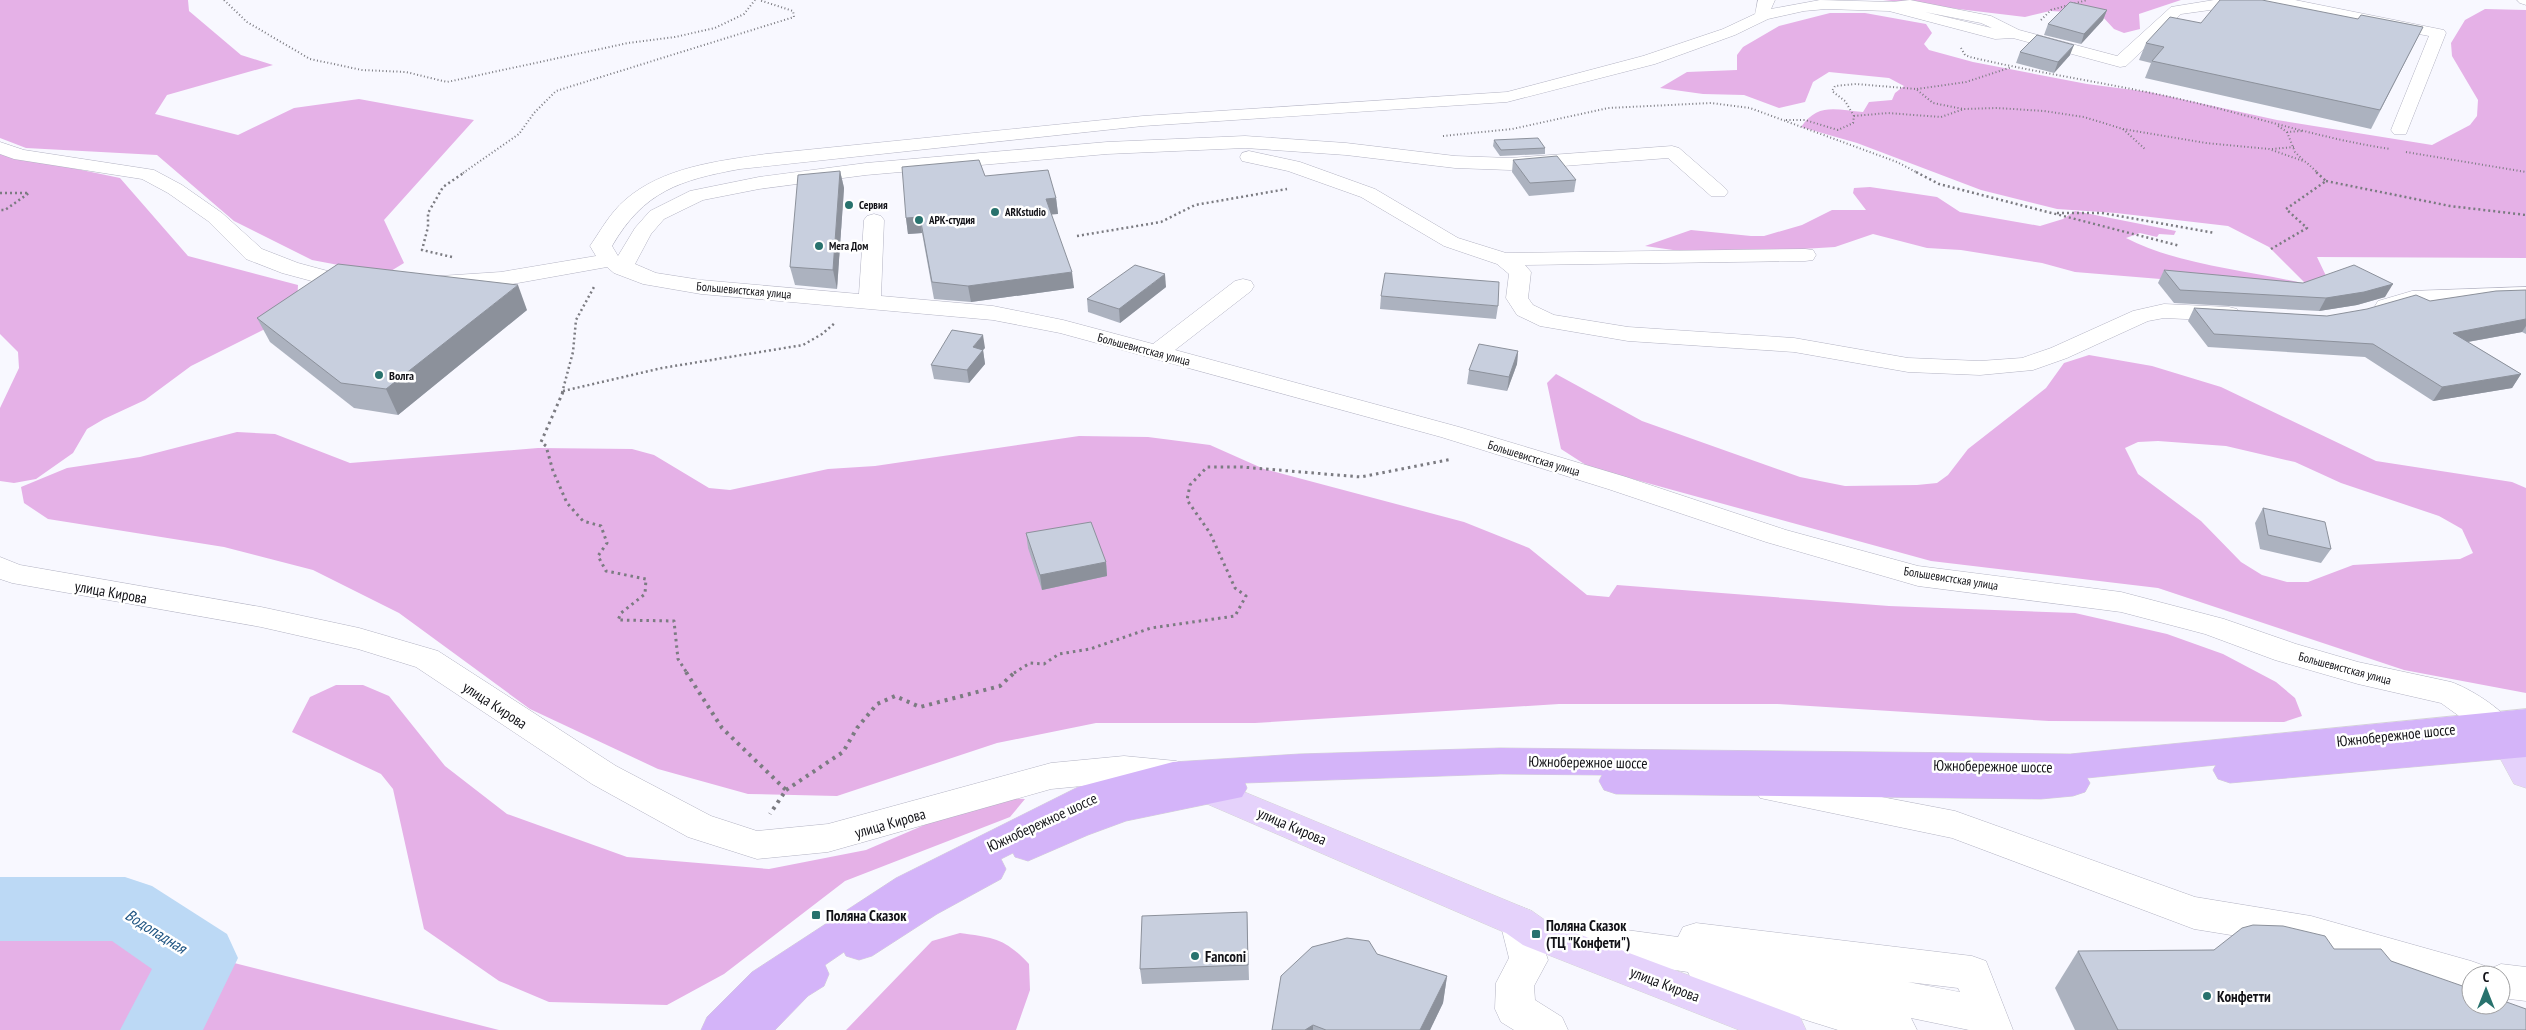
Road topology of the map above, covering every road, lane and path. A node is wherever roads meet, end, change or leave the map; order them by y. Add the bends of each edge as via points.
1 (224, 0) edge
2 (755, 0) edge
3 (759, 0) edge
4 (2087, 0) edge
5 (2246, 0) edge
6 (2272, 0) edge
7 (1892, 7) junction
8 (1765, 8) edge
9 (2051, 10) dead end
10 (1962, 26) junction
11 (2013, 33) junction
12 (2013, 66) junction
13 (1916, 89) junction
14 (1964, 109) junction
15 (1854, 116) junction
16 (1784, 120) junction
17 (2275, 124) junction
18 (2123, 129) junction
19 (2400, 130) dead end
20 (2309, 131) junction
21 (2287, 132) junction
22 (1438, 137) dead end
23 (1191, 144) junction
24 (2294, 147) junction
25 (0, 148) edge
26 (2269, 149) junction
27 (2146, 150) dead end
28 (2392, 150) dead end
29 (2401, 151) dead end
30 (2306, 162) junction
31 (2526, 172) edge
32 (1331, 179) junction
33 (2326, 181) junction
34 (1718, 192) dead end
35 (0, 193) edge
36 (0, 210) edge
37 (2052, 213) junction
38 (2526, 214) edge
39 (874, 220) dead end
40 (2215, 233) dead end
41 (1078, 236) dead end
42 (2180, 246) dead end
43 (2272, 249) dead end
44 (1805, 255) dead end
45 (453, 257) dead end
46 (1505, 259) junction
47 (616, 264) junction
48 (379, 282) edge
49 (425, 283) edge
50 (1244, 286) dead end
51 (2526, 294) edge
52 (870, 301) junction
53 (2368, 310) edge
54 (2252, 315) edge
55 (1156, 353) junction
56 (563, 391) junction
57 (1494, 446) junction
58 (0, 567) edge
59 (2517, 743) edge
60 (1174, 775) junction
61 (1743, 783) junction
62 (786, 790) junction
63 (1208, 790) junction
64 (757, 845) junction
65 (1527, 928) junction
66 (1702, 957) junction
67 (2461, 975) edge
68 (2511, 982) edge
69 (2526, 984) edge
70 (1991, 1023) edge
71 (721, 1030) edge
72 (748, 1030) edge
73 (1548, 1030) edge
74 (1786, 1030) edge
75 (1897, 1030) edge

1 - 2 path via 247,22 310,59 362,70 406,72 447,82 715,28 744,14
3 - 45 path via 793,11 794,17 556,91 519,134 443,187 428,213 422,250 437,256
4 - 9 path
5 - 11 street via 2176,10 2120,62
6 - 19 street via 2438,33
7 - 8 street via 1826,4
7 - 10 street
7 - 11 street via 1910,5 1977,17
8 - 47 street via 1729,32 1648,60 1506,96 1143,121 713,168 667,181 633,201 610,227 601,246
10 - 11 street via 1995,34
10 - 12 path via 1950,44 1970,57
12 - 13 path via 1990,77 1938,88
12 - 17 path via 2175,98
13 - 14 path via 1933,103
13 - 15 path via 1856,84 1835,86 1832,91 1845,101
14 - 15 path via 1941,117 1888,113
14 - 18 path via 2044,111 2084,117
15 - 16 path via 1854,123 1846,130 1826,128 1806,118
16 - 22 path via 1750,108 1711,103 1608,108 1512,129
16 - 37 path via 1897,162 1939,184
17 - 20 path
17 - 21 path
18 - 26 path via 2206,143
18 - 27 path
20 - 21 path
20 - 28 path via 2339,141
21 - 24 path
23 - 32 street via 1294,166
23 - 34 street via 1245,142 1346,149 1455,162 1510,164 1672,152
23 - 47 street via 866,169 697,194 657,215
24 - 26 path
24 - 30 path
25 - 48 street via 21,155 147,174 215,216 254,254 334,280
26 - 30 path
29 - 31 path
30 - 33 path
32 - 41 path via 1310,186 1195,205 1161,222
32 - 46 street via 1368,193 1452,242
33 - 38 path via 2450,206
33 - 43 path via 2293,200 2286,209 2307,228
35 - 36 path via 29,193 5,210
37 - 40 path via 2102,213
37 - 42 path
39 - 52 street
44 - 46 street
46 - 54 street via 1520,272 1517,298 1525,310 1548,320 1628,334 1794,345 1908,365 1980,368 2025,365 2141,316 2164,311
47 - 49 street via 501,279
47 - 52 street, Большевистская улица via 651,279 701,287
47 - 56 path via 576,320 573,352
50 - 55 street
51 - 53 street via 2412,298
52 - 55 street, Большевистская улица via 993,313 1062,327
52 - 56 path via 803,345 662,368
55 - 57 street, Большевистская улица
56 - 62 path via 541,442 546,446 567,503 583,521 601,526 607,543 598,556 606,571 616,575 634,573 646,580 645,594 621,613 618,620 674,621 678,659 722,728
57 - 59 street, Большевистская улица via 1776,536 1918,576 2122,602 2213,626 2358,674 2451,694
57 - 62 path via 1409,469 1361,477 1207,467 1190,485 1186,500 1210,533 1235,588 1246,596 1235,616 1152,628 1088,650 1064,652 1050,657 1044,664 1030,663 1000,686 920,707 895,696 877,704 842,752
58 - 60 street, улица Кирова via 11,574 260,618 359,640 426,660 603,776 699,828 757,847 828,840 1051,777 1124,770
58 - 64 street, улица Кирова via 12,573 261,617 359,639 427,659 604,775 700,827
59 - 60 highway, Южнобережное шоссе via 2070,767 1500,761
59 - 61 highway, Южнобережное шоссе via 2041,786
60 - 63 main road, улица Кирова
60 - 64 street, улица Кирова via 1124,769 1051,776 828,838
60 - 71 highway, Южнобережное шоссе via 1090,797 909,889 766,984
61 - 63 highway, Южнобережное шоссе via 1480,778 1261,785
61 - 67 street via 1956,824 2194,913 2311,932
62 - 64 path via 763,825
63 - 65 main road, улица Кирова
63 - 72 highway, Южнобережное шоссе via 1113,811 1034,844 924,903 794,984
65 - 66 street
65 - 73 street via 1529,960 1515,983 1515,1008
65 - 74 main road, улица Кирова
66 - 70 street via 1696,939 1972,973
66 - 75 street via 1708,973
68 - 69 street

